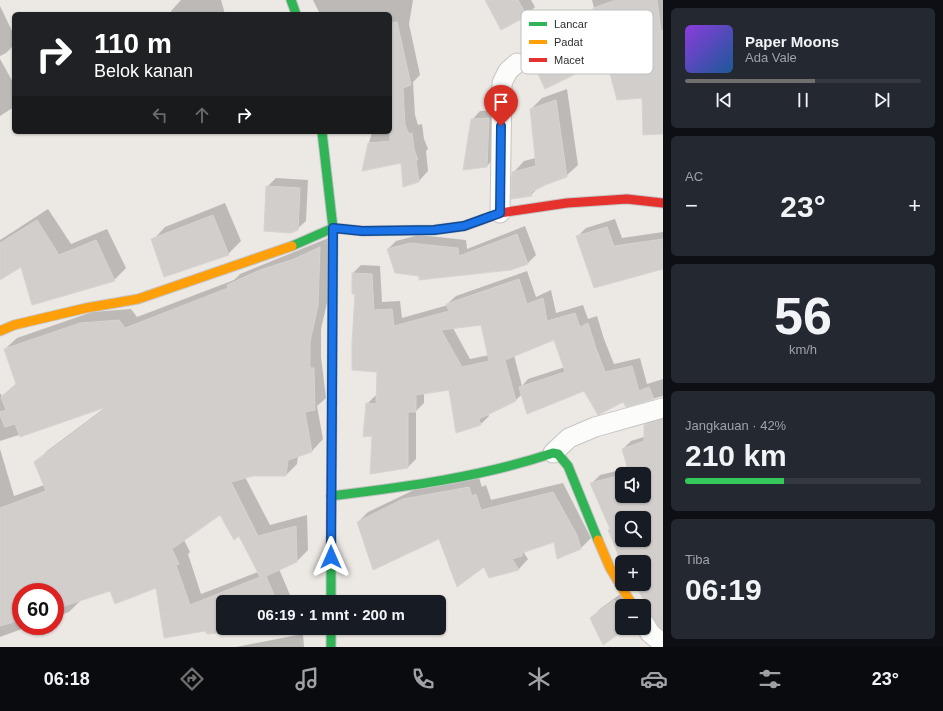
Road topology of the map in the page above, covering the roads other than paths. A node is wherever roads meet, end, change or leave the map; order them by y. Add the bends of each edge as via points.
1 (291, 0) edge
2 (295, 12) edge
3 (517, 63) dead end
4 (322, 134) edge
5 (663, 203) edge
6 (500, 213) junction
7 (333, 228) junction
8 (0, 331) edge
9 (663, 408) edge
10 (553, 453) junction
11 (331, 496) junction
12 (331, 595) edge
13 (630, 599) edge
14 (651, 634) edge
15 (331, 635) edge
16 (663, 644) edge
17 (331, 647) edge

1 - 2 street
3 - 6 street via 508,71 502,82
4 - 7 street
5 - 6 street via 628,200 567,204
6 - 7 street via 464,226 434,230 362,231
7 - 8 street via 290,247 138,299 86,308 14,325
7 - 11 street
9 - 10 street via 595,427 569,438
10 - 11 street via 523,463 466,475 390,489
10 - 13 street via 558,454 568,466 610,568
11 - 12 street
14 - 16 street
15 - 17 street

